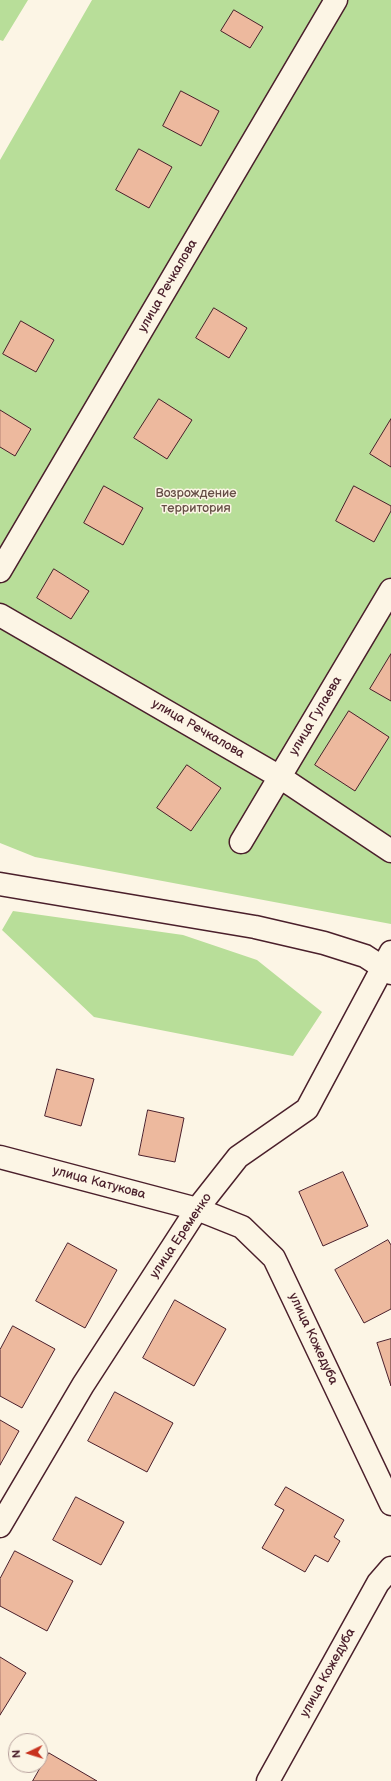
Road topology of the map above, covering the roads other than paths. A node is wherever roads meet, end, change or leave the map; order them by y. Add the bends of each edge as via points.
1 (336, 0) edge
2 (0, 571) edge
3 (391, 590) edge
4 (0, 615) edge
5 (280, 777) junction
6 (241, 842) dead end
7 (391, 851) edge
8 (0, 884) edge
9 (388, 964) edge
10 (0, 1157) edge
11 (197, 1209) junction
12 (391, 1504) edge
13 (0, 1526) edge
14 (391, 1568) edge
15 (268, 1781) edge

1 - 2 street, улица Речкалова
3 - 5 street, улица Гулаева
4 - 5 street, улица Речкалова
5 - 6 street, улица Гулаева
5 - 7 street, улица Речкалова
8 - 9 street via 255,927 324,943
9 - 11 street, улица Еременко via 308,1109 238,1157
10 - 11 street, улица Катукова
11 - 12 street, улица Кожедуба via 242,1227 274,1258
11 - 13 street, улица Еременко via 83,1385
14 - 15 street, улица Кожедуба via 378,1583

